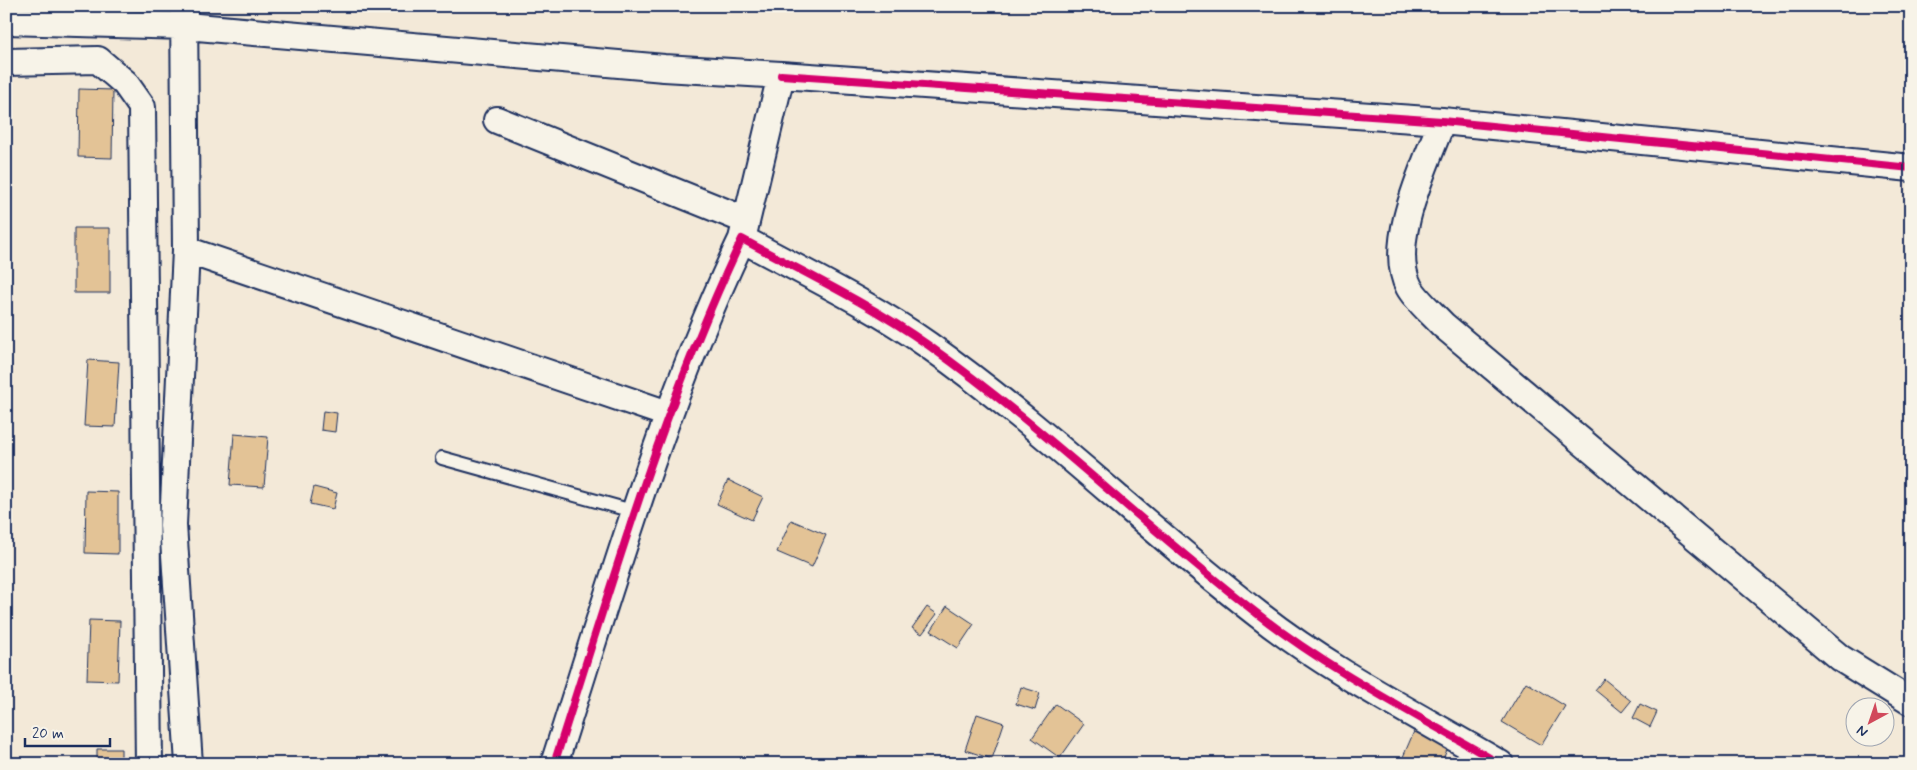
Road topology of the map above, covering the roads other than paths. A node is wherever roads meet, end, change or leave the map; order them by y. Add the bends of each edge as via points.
1 (185, 16) edge
2 (6, 21) edge
3 (6, 62) edge
4 (781, 75) junction
5 (497, 120) dead end
6 (1442, 120) junction
7 (1911, 168) edge
8 (743, 230) junction
9 (186, 250) junction
10 (668, 414) junction
11 (442, 458) dead end
12 (636, 512) junction
13 (1911, 702) edge
14 (149, 764) edge
15 (189, 764) edge
16 (554, 764) edge
17 (1500, 764) edge

1 - 2 street
1 - 4 street via 664,68
1 - 9 street
3 - 14 street via 98,60 125,83 142,108
4 - 6 street
4 - 8 street
5 - 8 street
6 - 7 street
6 - 13 street via 1404,226 1400,260 1409,287 1442,324 1817,640
8 - 10 street
8 - 17 street via 927,344 992,393 1260,616 1334,666
9 - 10 street
9 - 15 street via 173,525
10 - 12 street
11 - 12 lane
12 - 16 street

